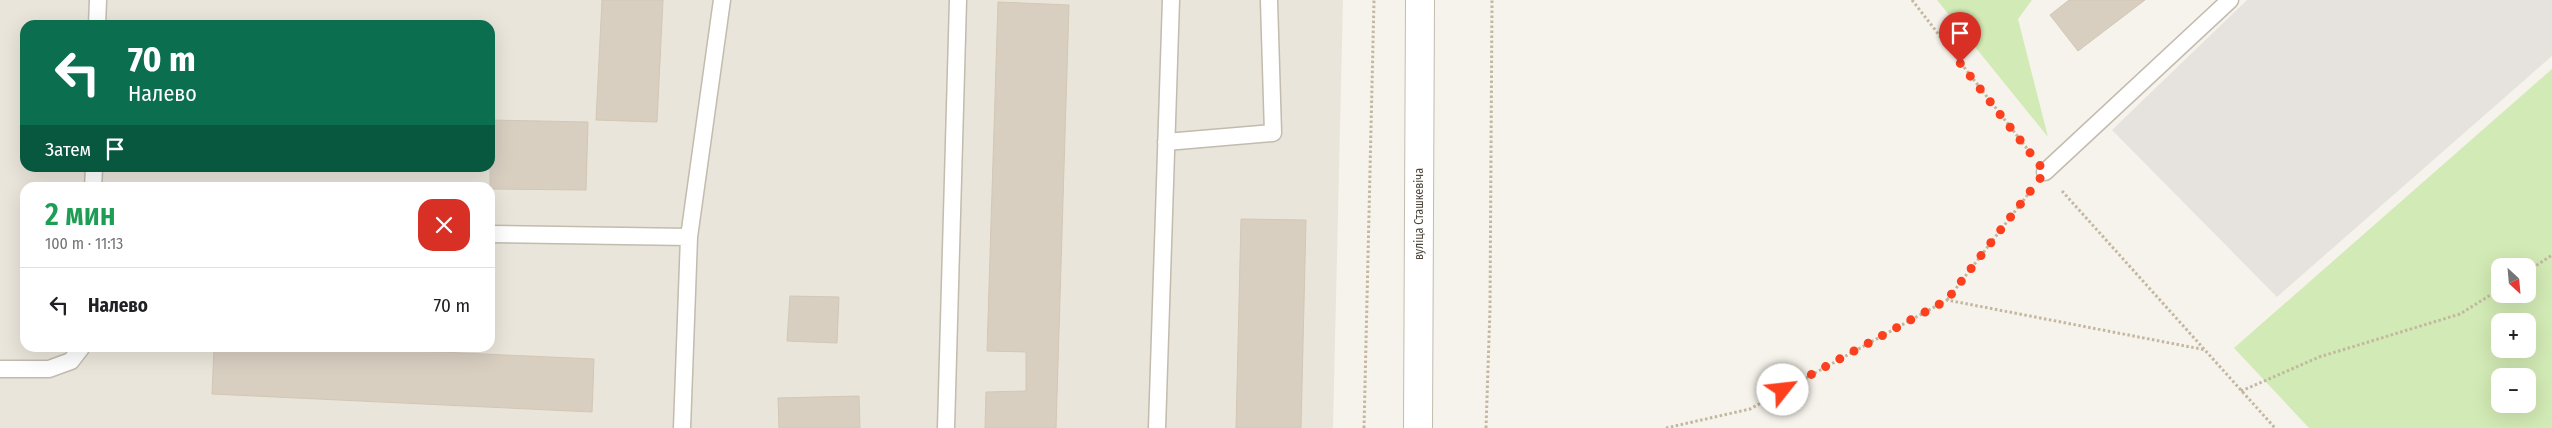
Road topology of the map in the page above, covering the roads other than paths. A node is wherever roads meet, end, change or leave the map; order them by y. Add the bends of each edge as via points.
1 (98, 0) edge
2 (722, 0) edge
3 (958, 0) edge
4 (1171, 0) edge
5 (1420, 0) edge
6 (2230, 0) edge
7 (1269, 1) edge
8 (97, 20) edge
9 (1166, 142) junction
10 (2045, 172) road end
11 (495, 234) edge
12 (688, 237) junction
13 (78, 352) edge
14 (0, 369) edge
15 (682, 428) edge
16 (946, 428) edge
17 (1158, 428) edge
18 (1418, 428) edge

1 - 8 lane
2 - 12 lane
3 - 16 lane
4 - 9 lane
5 - 18 street, вуліца Сташкевіча
6 - 10 lane
7 - 9 lane via 1273,133
9 - 17 lane
11 - 12 lane
12 - 15 lane
13 - 14 lane via 71,361 49,369

